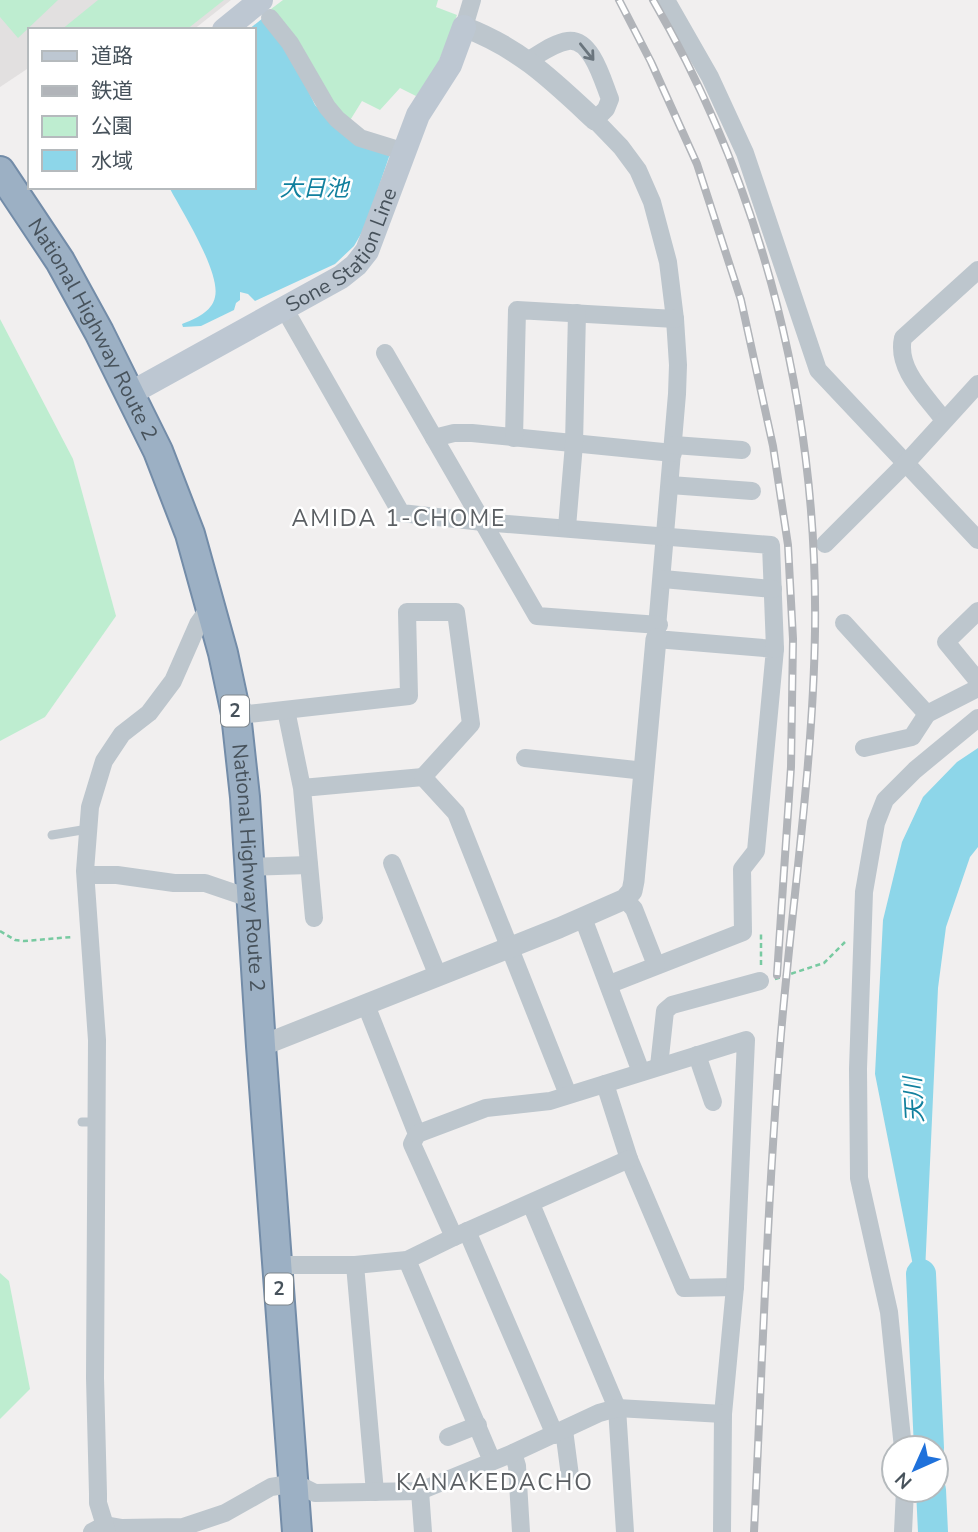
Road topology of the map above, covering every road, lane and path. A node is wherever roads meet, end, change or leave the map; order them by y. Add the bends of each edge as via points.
1 (472, 0) edge
2 (671, 2) edge
3 (265, 9) edge
4 (464, 27) junction
5 (228, 28) edge
6 (529, 60) junction
7 (595, 120) junction
8 (402, 151) junction
9 (15, 182) edge
10 (978, 270) edge
11 (284, 308) junction
12 (577, 313) junction
13 (675, 319) junction
14 (385, 352) dead end
15 (978, 384) edge
16 (131, 393) junction
17 (943, 419) junction
18 (434, 438) junction
19 (514, 438) junction
20 (574, 444) junction
21 (674, 449) junction
22 (742, 450) dead end
23 (906, 463) junction
24 (670, 485) junction
25 (752, 491) dead end
26 (483, 522) junction
27 (567, 527) junction
28 (665, 537) junction
29 (977, 537) edge
30 (825, 544) dead end
31 (663, 579) junction
32 (773, 589) junction
33 (210, 607) junction
34 (978, 611) edge
35 (657, 632) junction
36 (847, 634) dead end
37 (775, 649) junction
38 (978, 681) edge
39 (978, 688) edge
40 (286, 710) junction
41 (247, 713) dead end
42 (927, 714) junction
43 (978, 718) edge
44 (864, 748) dead end
45 (525, 758) dead end
46 (645, 771) junction
47 (423, 777) junction
48 (302, 788) junction
49 (88, 829) junction
50 (52, 835) dead end
51 (392, 863) dead end
52 (309, 865) junction
53 (250, 867) junction
54 (86, 875) junction
55 (251, 899) junction
56 (625, 899) junction
57 (583, 918) junction
58 (863, 925) junction
59 (0, 931) edge
60 (743, 932) junction
61 (89, 936) junction
62 (510, 947) junction
63 (656, 965) junction
64 (438, 976) junction
65 (760, 981) junction
66 (610, 984) junction
67 (366, 1005) junction
68 (261, 1046) junction
69 (697, 1055) junction
70 (650, 1069) junction
71 (605, 1084) junction
72 (565, 1087) dead end
73 (713, 1102) dead end
74 (417, 1134) junction
75 (629, 1159) junction
76 (531, 1204) junction
77 (461, 1234) junction
78 (407, 1260) junction
79 (277, 1265) junction
80 (355, 1265) junction
81 (735, 1287) junction
82 (617, 1408) junction
83 (723, 1414) junction
84 (478, 1425) junction
85 (560, 1432) junction
86 (902, 1434) edge
87 (448, 1437) dead end
88 (513, 1453) junction
89 (492, 1461) junction
90 (570, 1476) dead end
91 (295, 1483) junction
92 (420, 1491) junction
93 (375, 1492) junction
94 (904, 1504) edge
95 (102, 1530) edge
96 (297, 1532) edge
97 (423, 1532) edge
98 (522, 1532) edge
99 (625, 1532) edge
100 (722, 1532) edge
101 (903, 1532) edge

1 - 4 street
2 - 23 street via 746,153 818,370
3 - 5 main road
3 - 8 street via 337,119 360,138
4 - 6 street
4 - 8 main road, Sone Station Line via 450,65 418,115
6 - 7 street
6 -> 7 street via 557,44 571,40 583,44 610,99
7 - 13 street via 638,170 652,202 668,262
8 - 11 main road, Sone Station Line via 367,251 341,277
9 - 16 highway, National Highway Route 2 / 2
10 - 17 street via 903,338 900,350 904,365
11 - 16 main road, Sone Station Line
11 - 26 street via 401,513
12 - 13 street
12 - 19 street via 517,310
12 - 20 street
13 - 21 street
14 - 18 street
15 - 17 street
16 - 33 highway, National Highway Route 2 / 2 via 181,510
17 - 23 street
18 - 19 street via 454,433
18 - 26 street
19 - 20 street
20 - 21 street
20 - 27 street
21 - 22 street
21 - 24 street
23 - 29 street
23 - 30 street
24 - 25 street
24 - 28 street
26 - 27 street
26 - 35 street via 537,615
27 - 28 street
28 - 31 street
28 - 32 street via 771,545
31 - 32 street
31 - 35 street
32 - 37 street
33 - 49 street via 173,681 149,712 122,734 104,761
33 - 53 highway, National Highway Route 2 / 2 via 236,714
34 - 38 street via 946,642
35 - 37 street
35 - 46 street
36 - 42 street
37 - 60 street via 756,851 742,869
39 - 42 street
40 - 41 street
40 - 47 street via 410,696 407,612 456,612 471,724
40 - 48 street
42 - 44 street via 912,737
43 - 58 street via 885,800 876,823
45 - 46 street via 552,769
46 - 56 street via 634,881
47 - 48 street
47 - 62 street via 456,813
48 - 52 street
48 - 52 street via 313,918
49 - 50 lane
49 - 54 street
51 - 64 street
52 - 53 street
53 - 55 highway, National Highway Route 2 / 2
54 - 55 street via 205,883
54 - 61 street
55 - 68 highway, National Highway Route 2 / 2
56 - 57 street
56 - 63 street via 634,909
57 - 62 street
57 - 66 street
58 - 65 path via 824,963
58 - 86 street via 859,1178 889,1312
59 - 61 path via 24,941
60 - 63 street
60 - 65 path via 761,927
61 - 95 street via 97,1040 89,1122
62 - 64 street
62 - 72 street
63 - 66 street
64 - 67 street
65 - 70 street via 672,1005 665,1011
66 - 70 street
67 - 68 street
67 - 74 street
68 - 79 highway, National Highway Route 2 / 2
69 - 70 street
69 - 73 street
69 - 81 street via 746,1040
70 - 71 street
71 - 74 street via 550,1101 486,1108
71 - 75 street
74 - 77 street via 412,1144
75 - 76 street
75 - 81 street via 684,1288
76 - 77 street
76 - 82 street
77 - 78 street
77 - 85 street
78 - 80 street
78 - 84 street
79 - 80 street
79 - 91 highway, National Highway Route 2 / 2
80 - 93 street
81 - 83 street
82 - 83 street
82 - 85 street
82 - 99 street
83 - 100 street
84 - 87 street
84 - 89 street
85 - 88 street
85 - 90 street
88 - 89 street
88 - 98 street
89 - 92 street
91 - 93 street via 314,1493
91 - 95 street via 271,1487 225,1513 183,1527
91 - 96 highway, National Highway Route 2 / 2
92 - 93 street
92 - 97 street
94 - 101 street

